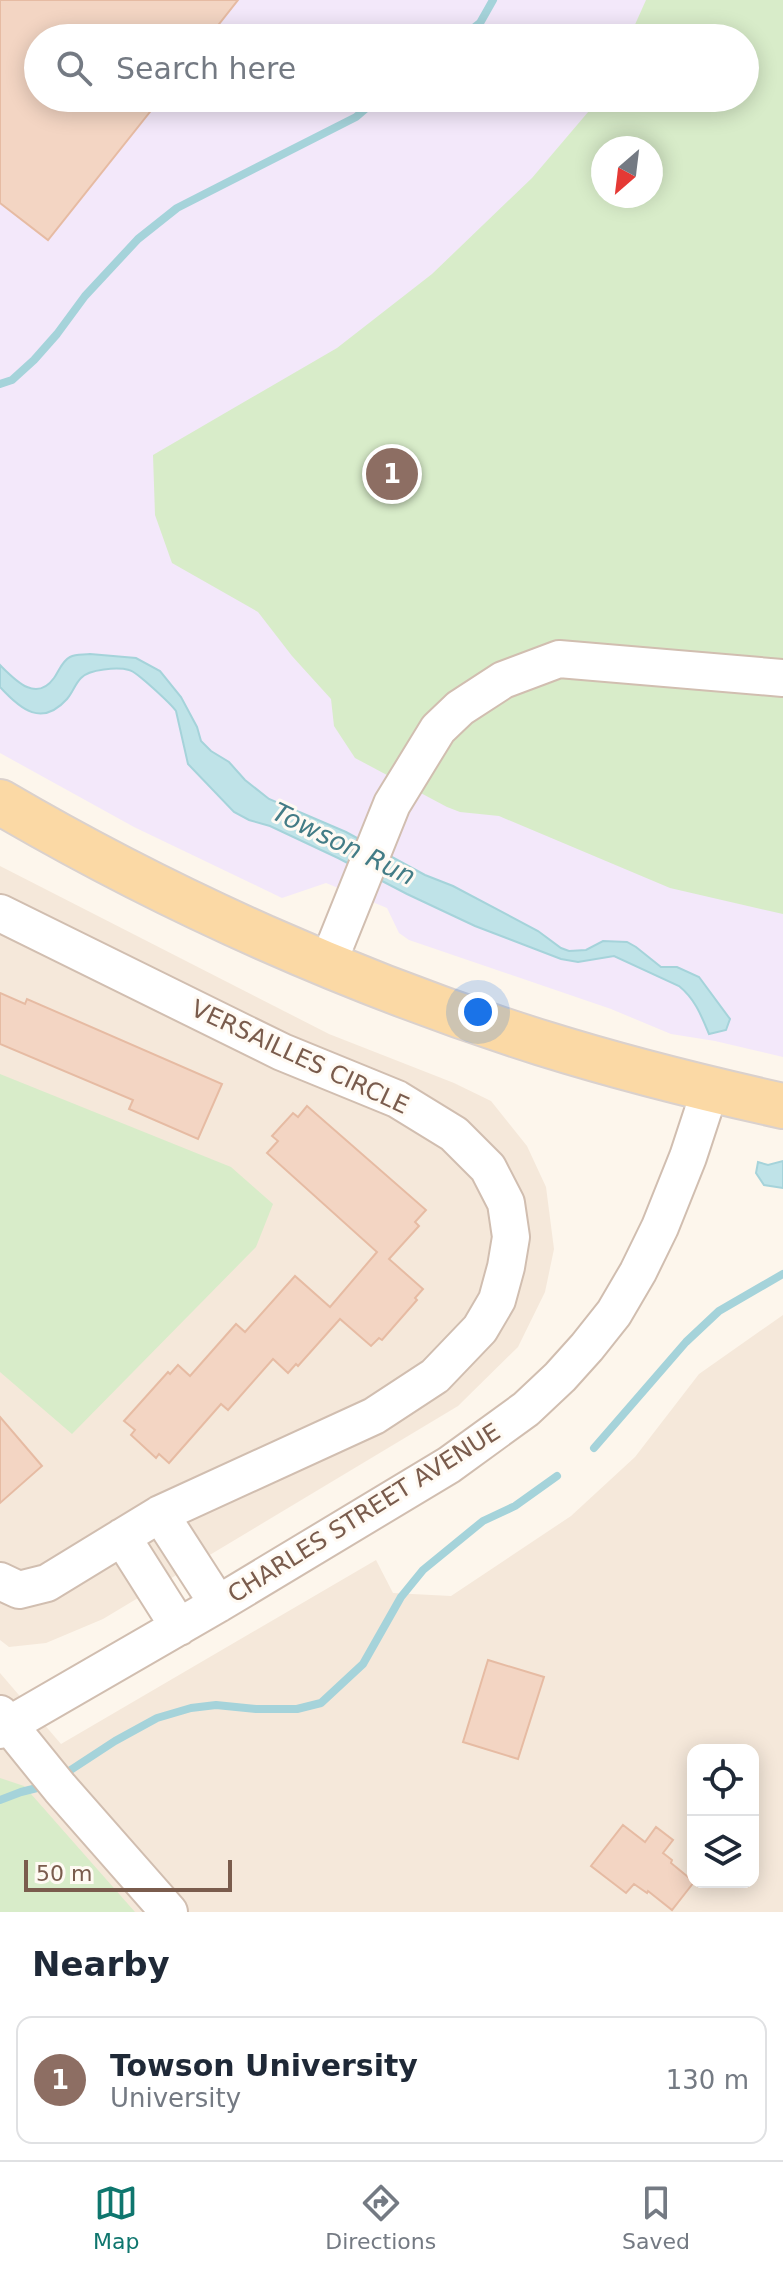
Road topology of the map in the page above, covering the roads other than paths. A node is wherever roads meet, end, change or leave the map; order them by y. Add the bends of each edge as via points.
1 (783, 678) edge
2 (0, 802) edge
3 (0, 913) edge
4 (328, 963) junction
5 (710, 1090) junction
6 (783, 1106) edge
7 (160, 1514) junction
8 (122, 1537) junction
9 (0, 1581) edge
10 (218, 1604) junction
11 (179, 1627) junction
12 (3, 1723) edge
13 (169, 1912) edge

1 - 4 street via 559,659 503,680 438,729 392,804
2 - 4 main road via 166,891
3 - 7 street, VERSAILLES CIRCLE via 282,1052 397,1099 454,1134 488,1168 506,1203 511,1237 497,1300 480,1329 435,1376 374,1416
4 - 5 main road via 497,1028
5 - 6 main road
5 - 10 street, CHARLES STREET AVENUE via 683,1171 638,1272 614,1313 560,1377 449,1465
7 - 8 street, VERSAILLES CIRCLE
7 - 10 street
8 - 9 street, VERSAILLES CIRCLE via 47,1583 19,1590
8 - 11 street
10 - 11 street, CHARLES STREET AVENUE
11 - 12 street, CHARLES STREET AVENUE
12 - 13 street

